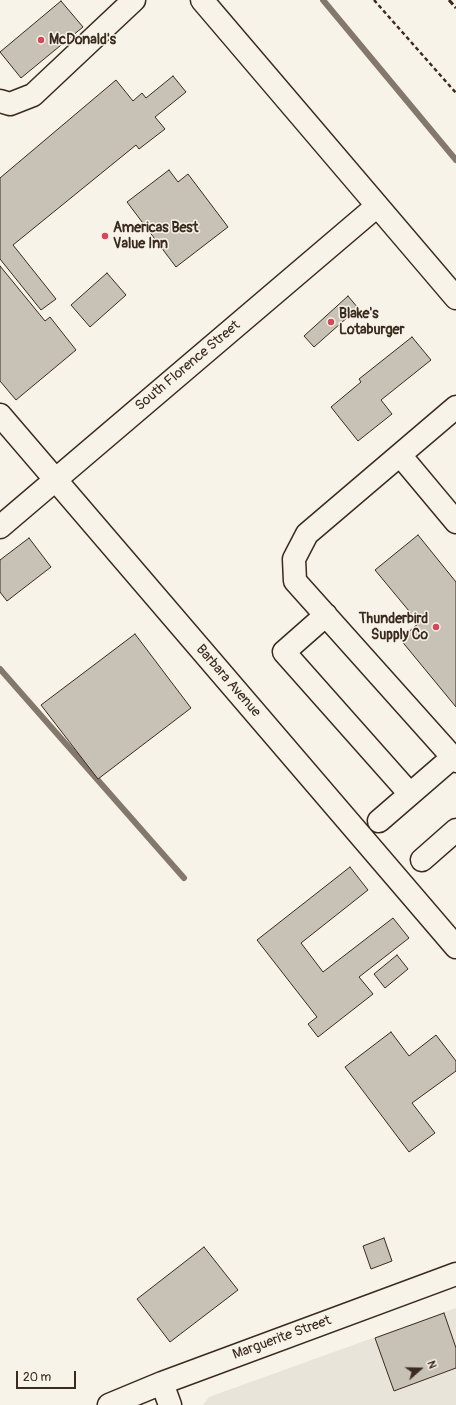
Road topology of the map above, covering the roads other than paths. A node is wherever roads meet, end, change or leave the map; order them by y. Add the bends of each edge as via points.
1 (134, 0) edge
2 (202, 0) edge
3 (0, 101) edge
4 (377, 206) junction
5 (456, 298) edge
6 (456, 407) edge
7 (0, 415) edge
8 (400, 455) junction
9 (55, 480) junction
10 (456, 522) edge
11 (0, 527) edge
12 (326, 616) junction
13 (454, 759) edge
14 (410, 794) junction
15 (379, 821) dead end
16 (456, 830) edge
17 (422, 860) dead end
18 (456, 947) edge
19 (456, 1274) edge
20 (162, 1383) junction
21 (109, 1405) edge
22 (170, 1405) edge

1 - 3 street via 33,95 10,104
2 - 4 street
4 - 5 street
4 - 9 street, South Florence Street
6 - 8 street
7 - 9 street, Barbara Avenue
8 - 10 street
8 - 12 street via 307,534 294,558 295,582
9 - 11 street, South Florence Street
9 - 18 street, Barbara Avenue
12 - 13 street
12 - 14 street via 284,652
13 - 14 street
14 - 15 street
16 - 17 street
19 - 20 street, Marguerite Street
20 - 21 street, Marguerite Street
20 - 22 street

